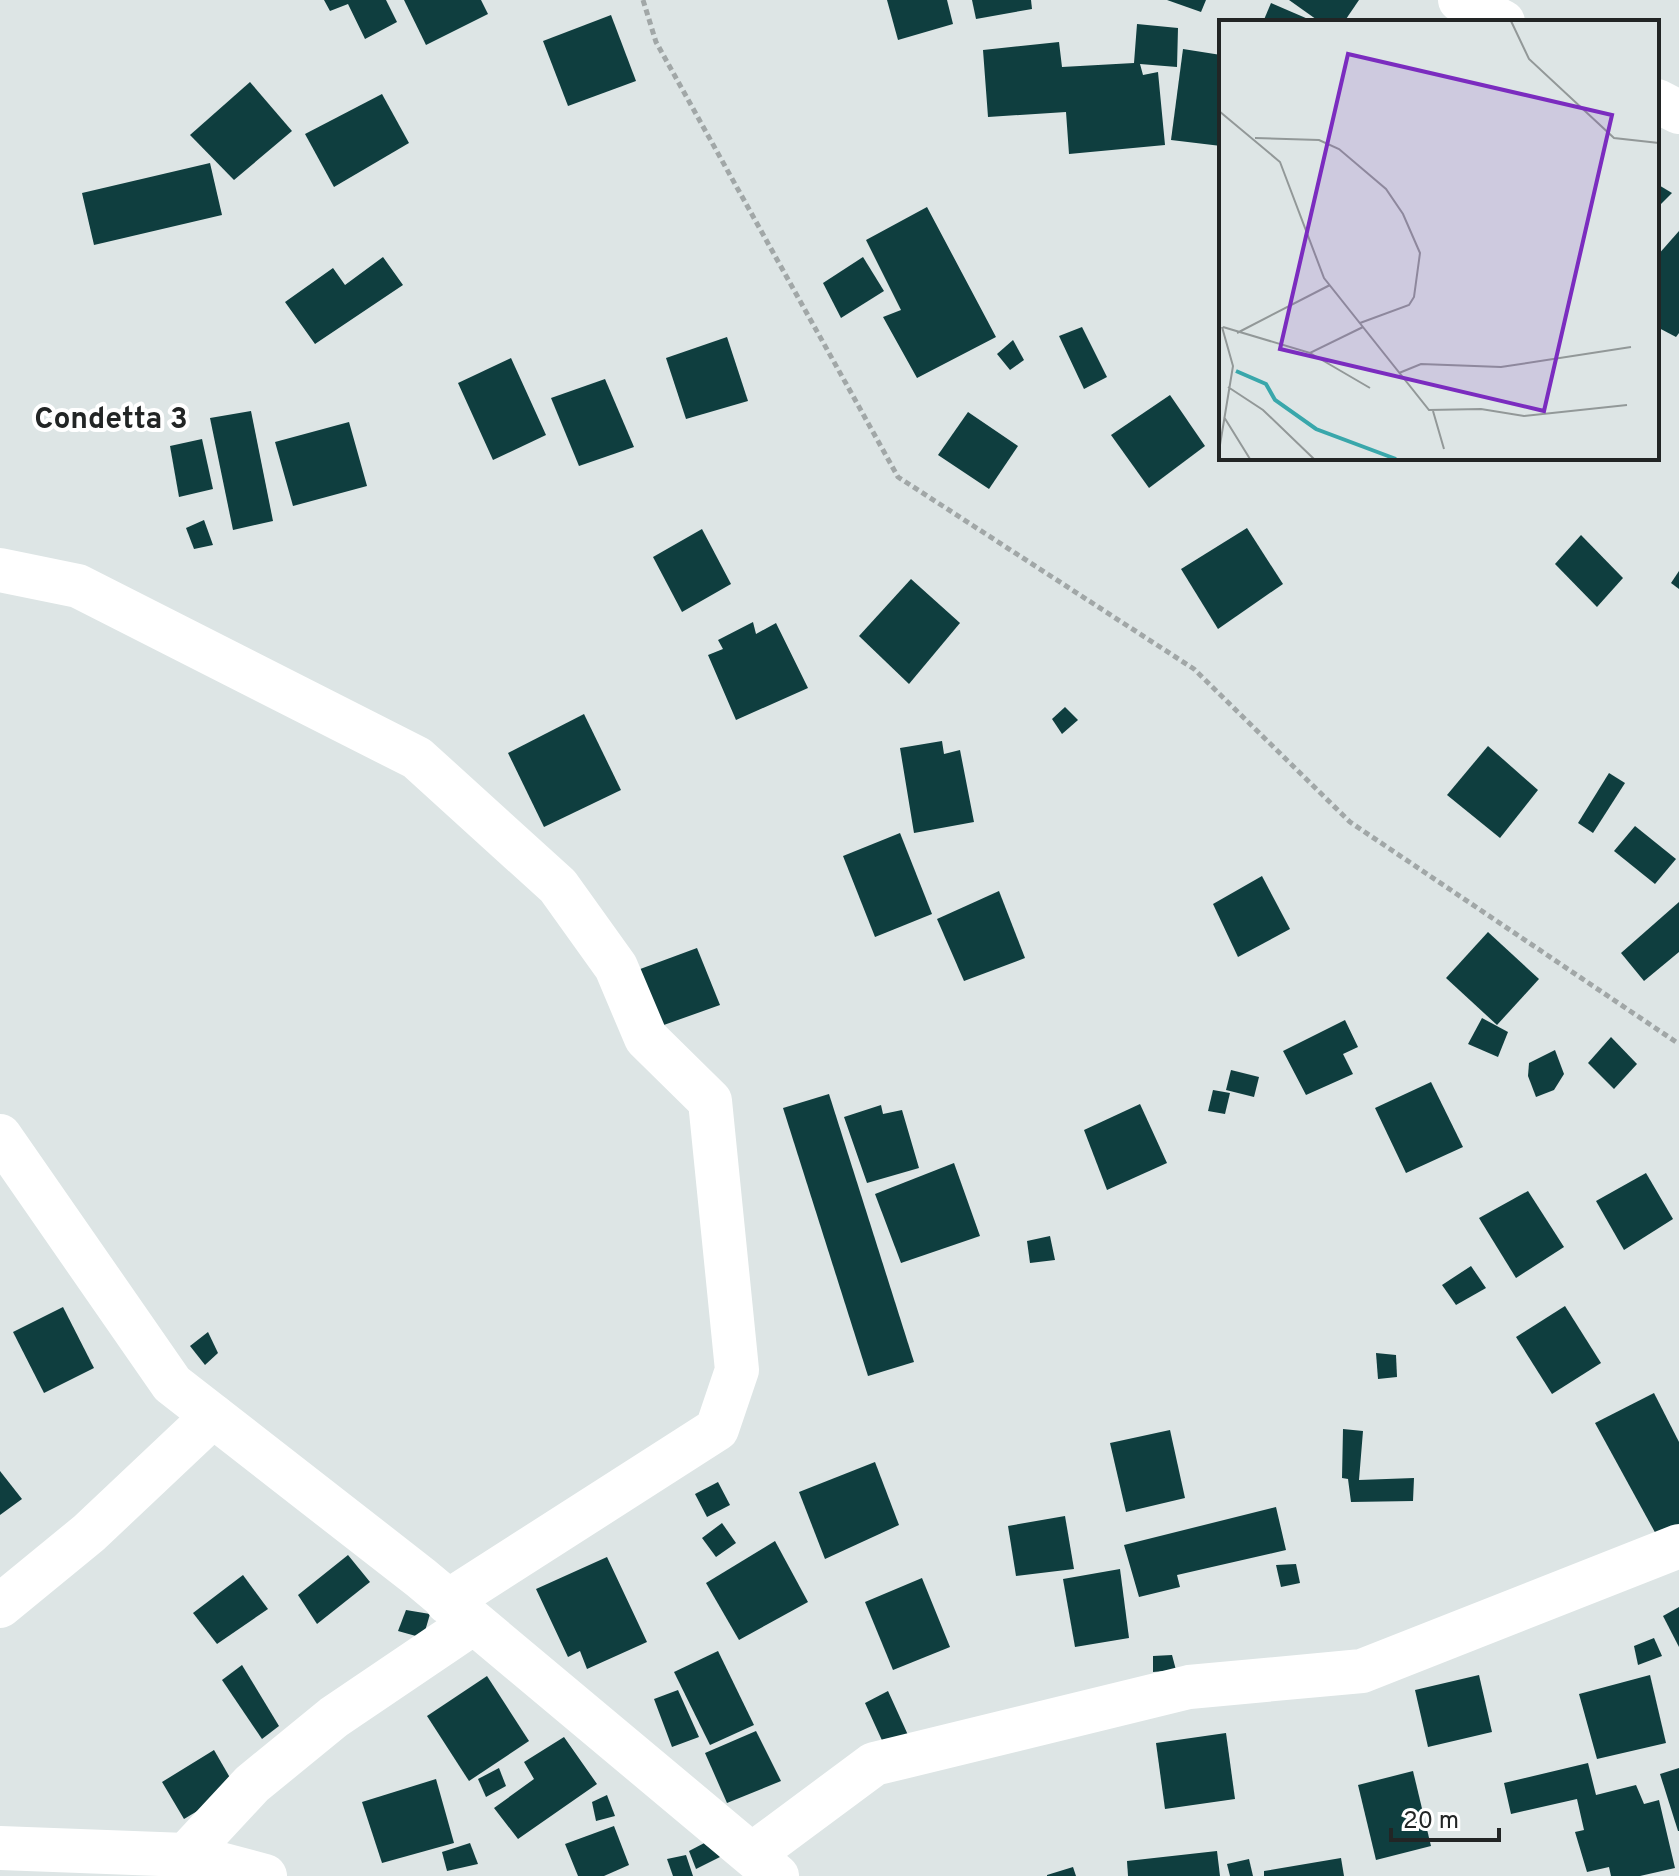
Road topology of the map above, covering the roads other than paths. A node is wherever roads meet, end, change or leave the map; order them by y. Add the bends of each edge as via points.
1 (1460, 0) edge
2 (1499, 20) edge
3 (1659, 102) edge
4 (1679, 112) edge
5 (0, 570) edge
6 (0, 1136) edge
7 (213, 1416) junction
8 (1679, 1546) edge
9 (0, 1606) edge
10 (460, 1612) junction
11 (0, 1848) edge
12 (186, 1855) junction
13 (765, 1865) edge
14 (265, 1876) edge

1 - 2 street
3 - 4 street
5 - 10 street via 78,586 417,758 558,886 616,967 646,1038 710,1101 737,1370 717,1429
6 - 7 street via 172,1384
7 - 9 street via 89,1533
7 - 10 street
8 - 13 street via 1362,1671 1189,1687 874,1764
10 - 12 street via 252,1784
10 - 13 street
11 - 12 street
12 - 14 street

